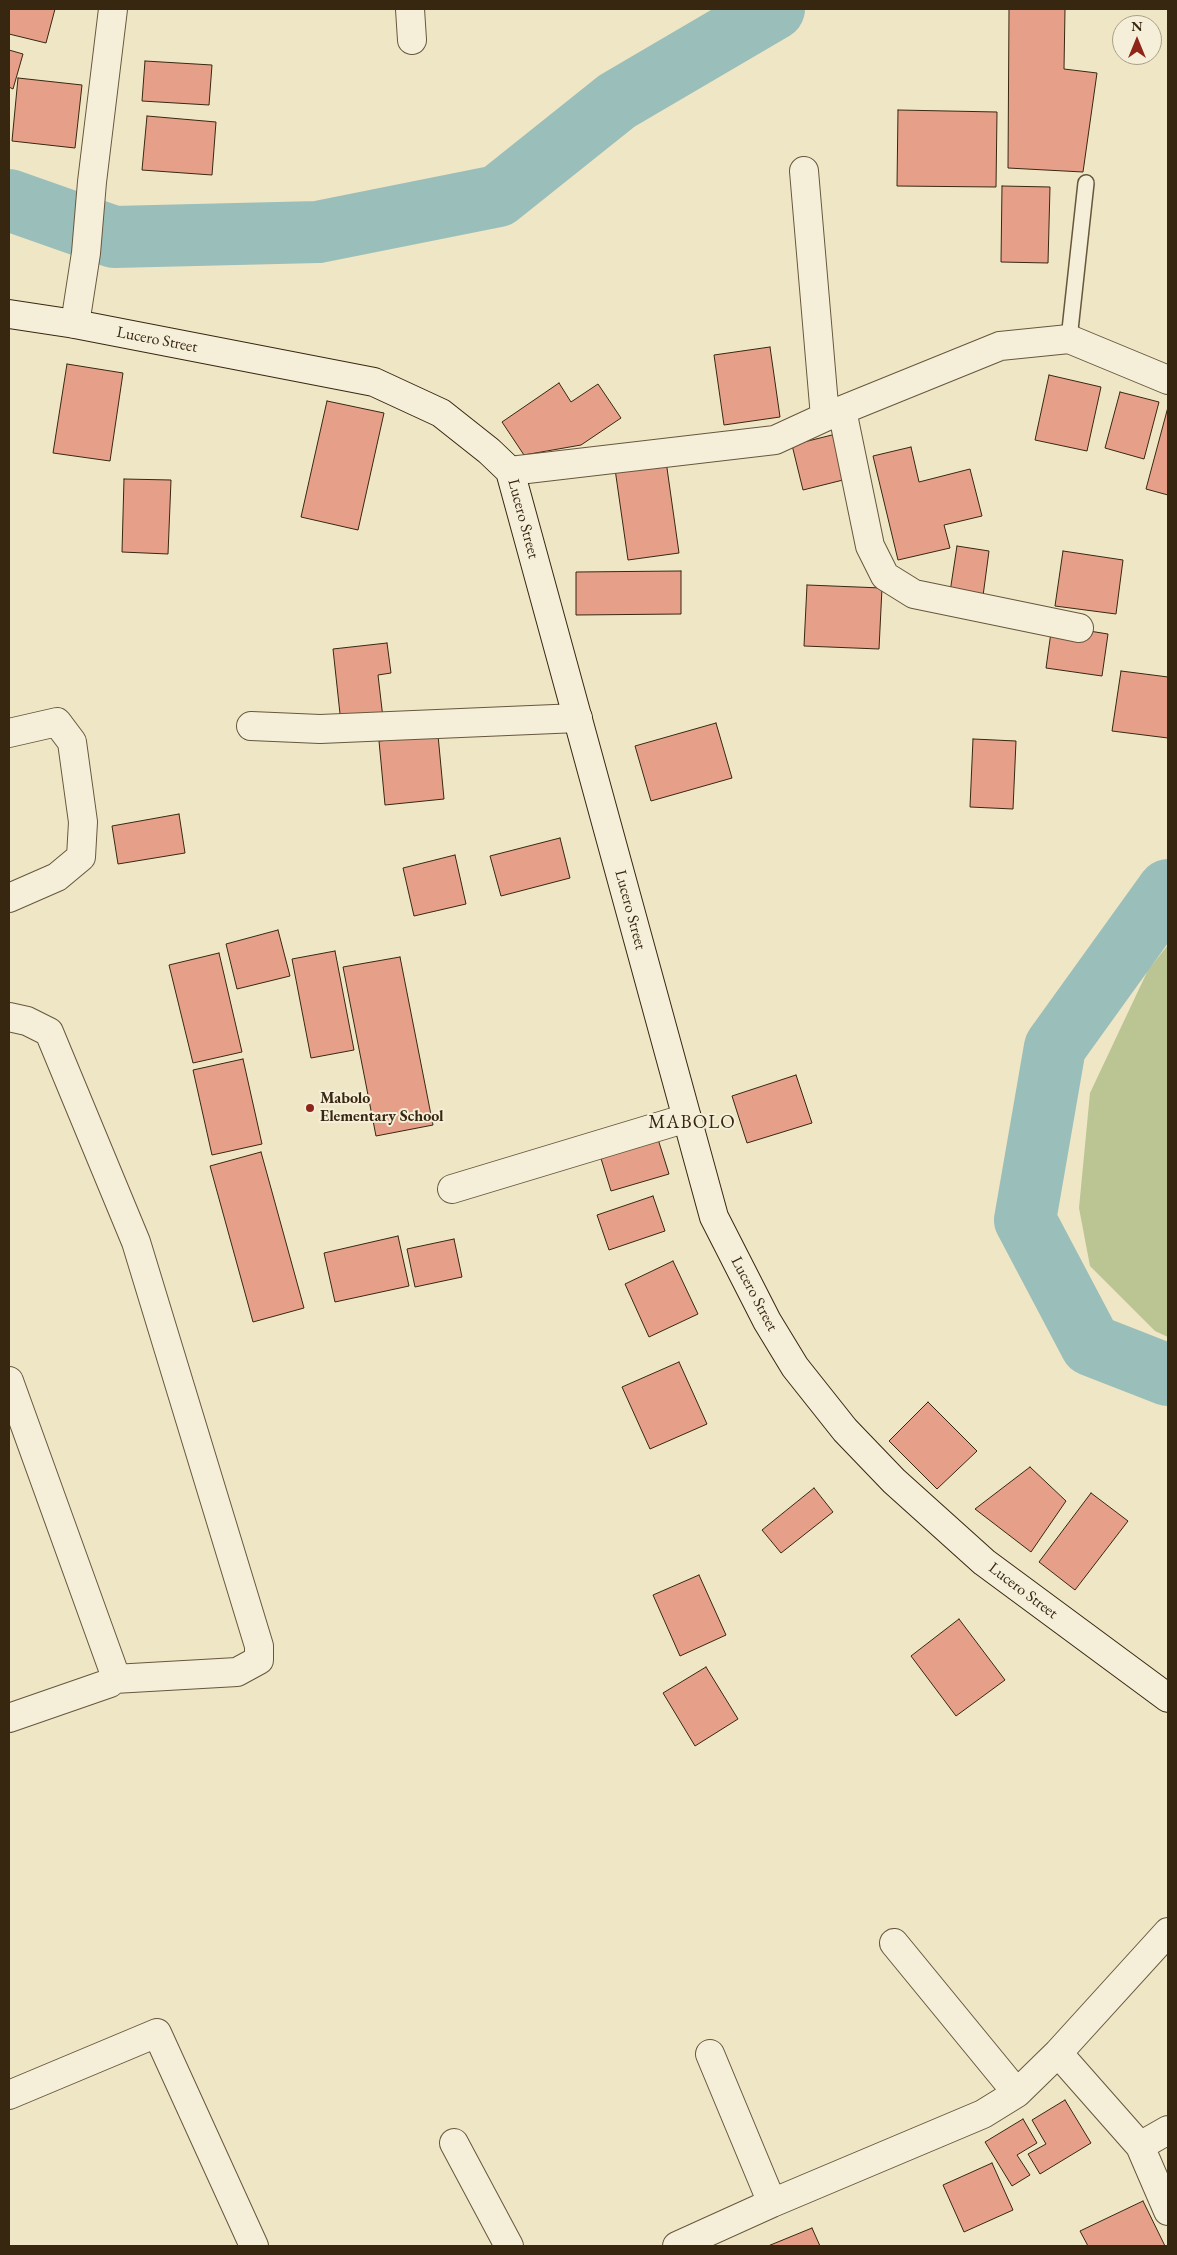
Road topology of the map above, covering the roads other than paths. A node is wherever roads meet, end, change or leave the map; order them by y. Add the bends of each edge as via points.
1 (113, 9) edge
2 (410, 9) edge
3 (412, 40) dead end
4 (804, 171) dead end
5 (1086, 183) dead end
6 (9, 314) edge
7 (75, 324) junction
8 (1069, 338) junction
9 (1168, 380) edge
10 (833, 413) junction
11 (510, 471) junction
12 (1079, 628) dead end
13 (578, 718) junction
14 (251, 726) dead end
15 (9, 733) edge
16 (9, 898) edge
17 (9, 1017) edge
18 (687, 1118) junction
19 (452, 1189) dead end
20 (9, 1381) edge
21 (114, 1679) junction
22 (1168, 1698) edge
23 (9, 1718) edge
24 (1168, 1932) edge
25 (894, 1943) dead end
26 (1058, 2053) junction
27 (710, 2054) dead end
28 (1017, 2093) junction
29 (9, 2095) edge
30 (1168, 2130) edge
31 (454, 2143) dead end
32 (1140, 2146) junction
33 (772, 2203) junction
34 (1168, 2211) edge
35 (254, 2246) edge
36 (509, 2246) edge
37 (677, 2246) edge

1 - 7 street via 86,254
2 - 3 street
4 - 10 street
5 - 8 lane
6 - 7 street, Lucero Street
7 - 11 street, Lucero Street via 374,382 441,413
8 - 9 street
8 - 10 street via 1000,346
10 - 11 street via 775,440
10 - 12 street via 870,546 885,576 914,594
11 - 13 street, Lucero Street
13 - 14 street via 320,729
13 - 18 street, Lucero Street
15 - 16 street via 57,722 72,742 83,822 81,857 57,877
17 - 21 street via 27,1021 49,1032 136,1242 259,1646 259,1660 237,1672
18 - 19 street
18 - 22 street, Lucero Street via 714,1217 767,1321 795,1367 845,1430 894,1481 984,1562
20 - 21 street via 109,1654
21 - 23 street
24 - 26 street
25 - 28 street
26 - 28 street
26 - 32 street
27 - 33 street
28 - 33 street via 983,2114
29 - 35 street via 157,2033
30 - 32 street
31 - 36 street
32 - 34 street
33 - 37 street

